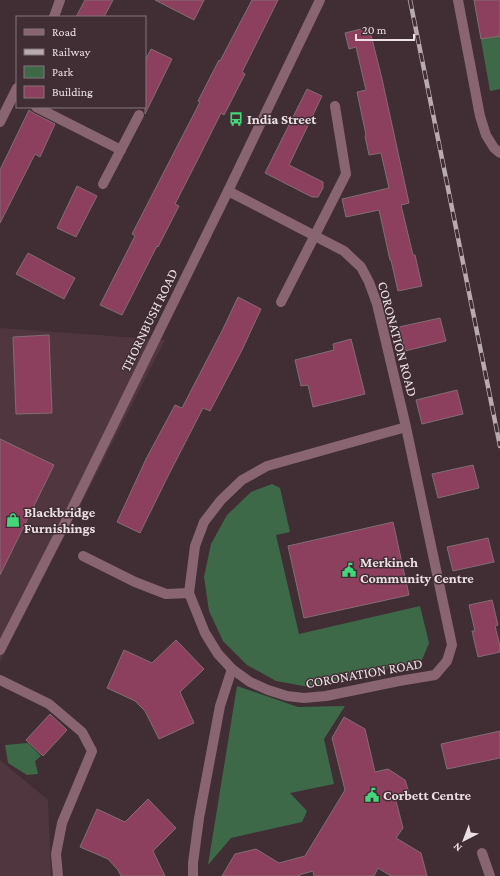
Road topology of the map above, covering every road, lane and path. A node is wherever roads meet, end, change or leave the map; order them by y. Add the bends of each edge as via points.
1 (60, 0) edge
2 (320, 0) edge
3 (458, 0) edge
4 (54, 16) edge
5 (16, 93) edge
6 (334, 106) dead end
7 (38, 108) edge
8 (139, 115) dead end
9 (0, 122) edge
10 (121, 150) junction
11 (500, 153) edge
12 (103, 184) dead end
13 (228, 191) junction
14 (314, 237) junction
15 (281, 302) dead end
16 (406, 427) junction
17 (84, 556) dead end
18 (189, 593) junction
19 (0, 650) edge
20 (232, 669) junction
21 (0, 680) edge
22 (482, 853) dead end
23 (58, 876) edge
24 (194, 876) edge
25 (490, 876) edge

1 - 4 street
2 - 13 street, THORNBUSH ROAD
3 - 11 street via 480,116 486,135
5 - 9 street
6 - 14 street via 346,174
7 - 10 street
8 - 10 street
10 - 12 street
13 - 14 street, CORONATION ROAD
13 - 19 street, THORNBUSH ROAD
14 - 15 street
14 - 16 street, CORONATION ROAD via 344,251 361,267 369,282 377,304
16 - 18 street, CORONATION ROAD via 267,466 242,480 221,500 204,522 195,546
16 - 20 street, CORONATION ROAD via 452,645 447,661 435,675 304,698 268,690 250,682
17 - 18 street via 135,582 166,594
18 - 20 street, CORONATION ROAD via 205,632 218,654
20 - 24 street via 220,706 199,818 193,863
21 - 23 street via 49,704 82,732 92,751 62,823 56,854
22 - 25 street

